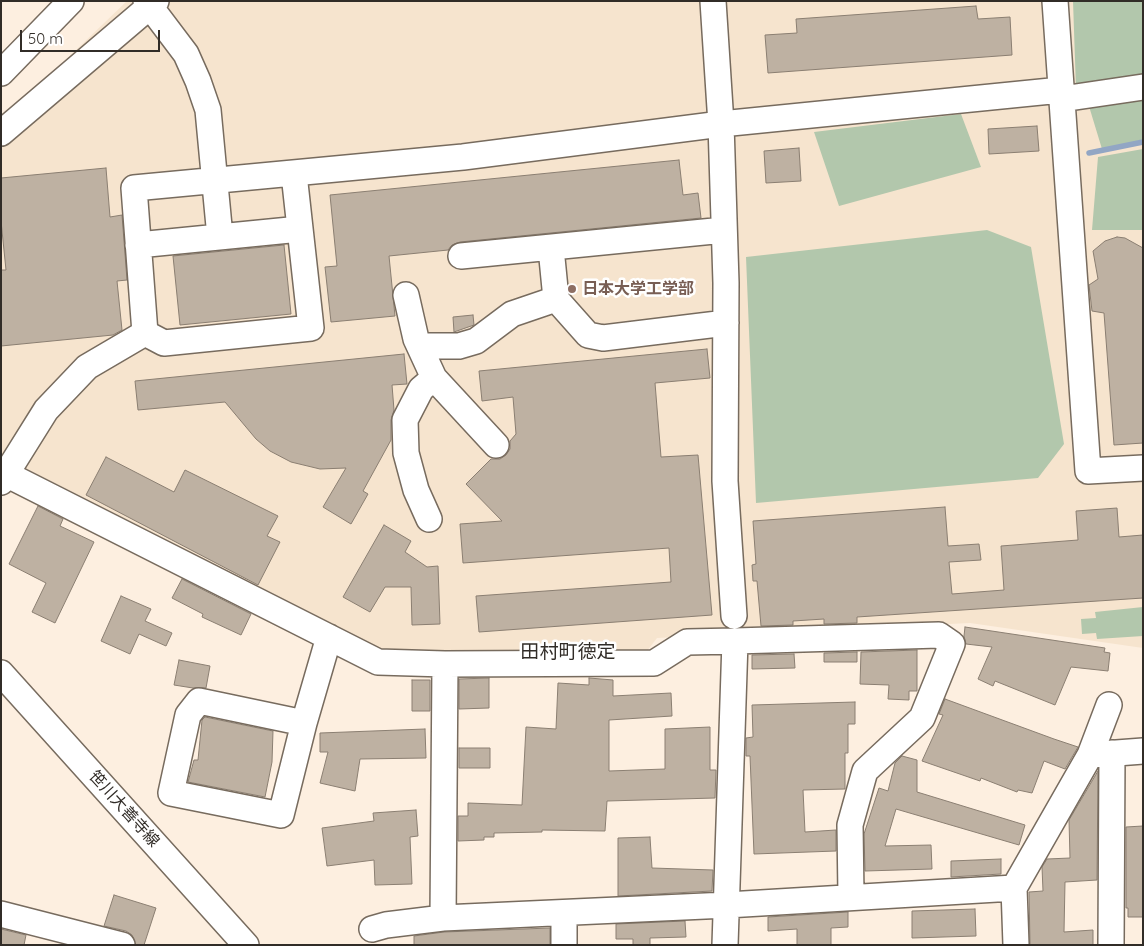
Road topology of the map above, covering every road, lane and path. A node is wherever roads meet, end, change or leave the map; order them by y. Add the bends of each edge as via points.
1 (71, 1) edge
2 (713, 1) edge
3 (1055, 1) edge
4 (151, 3) edge
5 (1, 73) edge
6 (1143, 86) edge
7 (1062, 94) junction
8 (721, 124) junction
9 (1, 133) edge
10 (294, 174) junction
11 (215, 181) junction
12 (300, 229) junction
13 (724, 230) junction
14 (220, 237) junction
15 (138, 245) junction
16 (551, 248) junction
17 (461, 256) dead end
18 (406, 295) dead end
19 (556, 299) junction
20 (726, 323) junction
21 (145, 333) junction
22 (420, 346) junction
23 (434, 378) junction
24 (496, 445) dead end
25 (1143, 468) edge
26 (3, 473) edge
27 (429, 519) dead end
28 (734, 628) junction
29 (330, 637) junction
30 (445, 664) junction
31 (1, 673) edge
32 (1109, 705) dead end
33 (304, 723) junction
34 (1143, 751) edge
35 (1101, 754) junction
36 (1014, 888) junction
37 (851, 896) junction
38 (727, 905) junction
39 (564, 913) junction
40 (1, 914) edge
41 (443, 918) junction
42 (372, 929) dead end
43 (122, 945) edge
44 (246, 945) edge
45 (564, 945) edge
46 (725, 945) edge
47 (1016, 945) edge
48 (1111, 945) edge

1 - 5 street
2 - 8 street
3 - 7 street
4 - 9 street
4 - 11 street via 186,54 198,80 208,110
6 - 7 street
7 - 8 street
7 - 25 street via 1088,472
8 - 10 street via 463,157
8 - 13 street
10 - 11 street
10 - 12 street
11 - 14 street
11 - 15 street via 134,188
12 - 14 street
12 - 21 street via 311,328 164,343
13 - 16 street
13 - 20 street
14 - 15 street
15 - 21 street
16 - 17 street
16 - 19 street
18 - 22 street
19 - 20 street via 588,336 603,338
19 - 22 street via 512,314 476,341 459,346
20 - 28 street via 724,480
21 - 26 street via 87,367 46,410
22 - 23 street
23 - 24 street
23 - 27 street via 421,389 405,420 406,453 416,490
26 - 29 street
28 - 30 street via 687,642 654,663
28 - 37 street via 939,635 952,644 922,718 865,771 850,825
28 - 38 street
29 - 30 street via 378,662
29 - 33 street
30 - 41 street
31 - 44 street, 笹川大善寺線
32 - 35 street
33 - 33 street via 281,816 171,793 188,715 200,701
34 - 35 street
35 - 36 street
35 - 48 street
36 - 37 street
36 - 47 street
37 - 38 street
38 - 39 street
38 - 46 street
39 - 41 street
39 - 45 street
40 - 43 street
41 - 42 street

